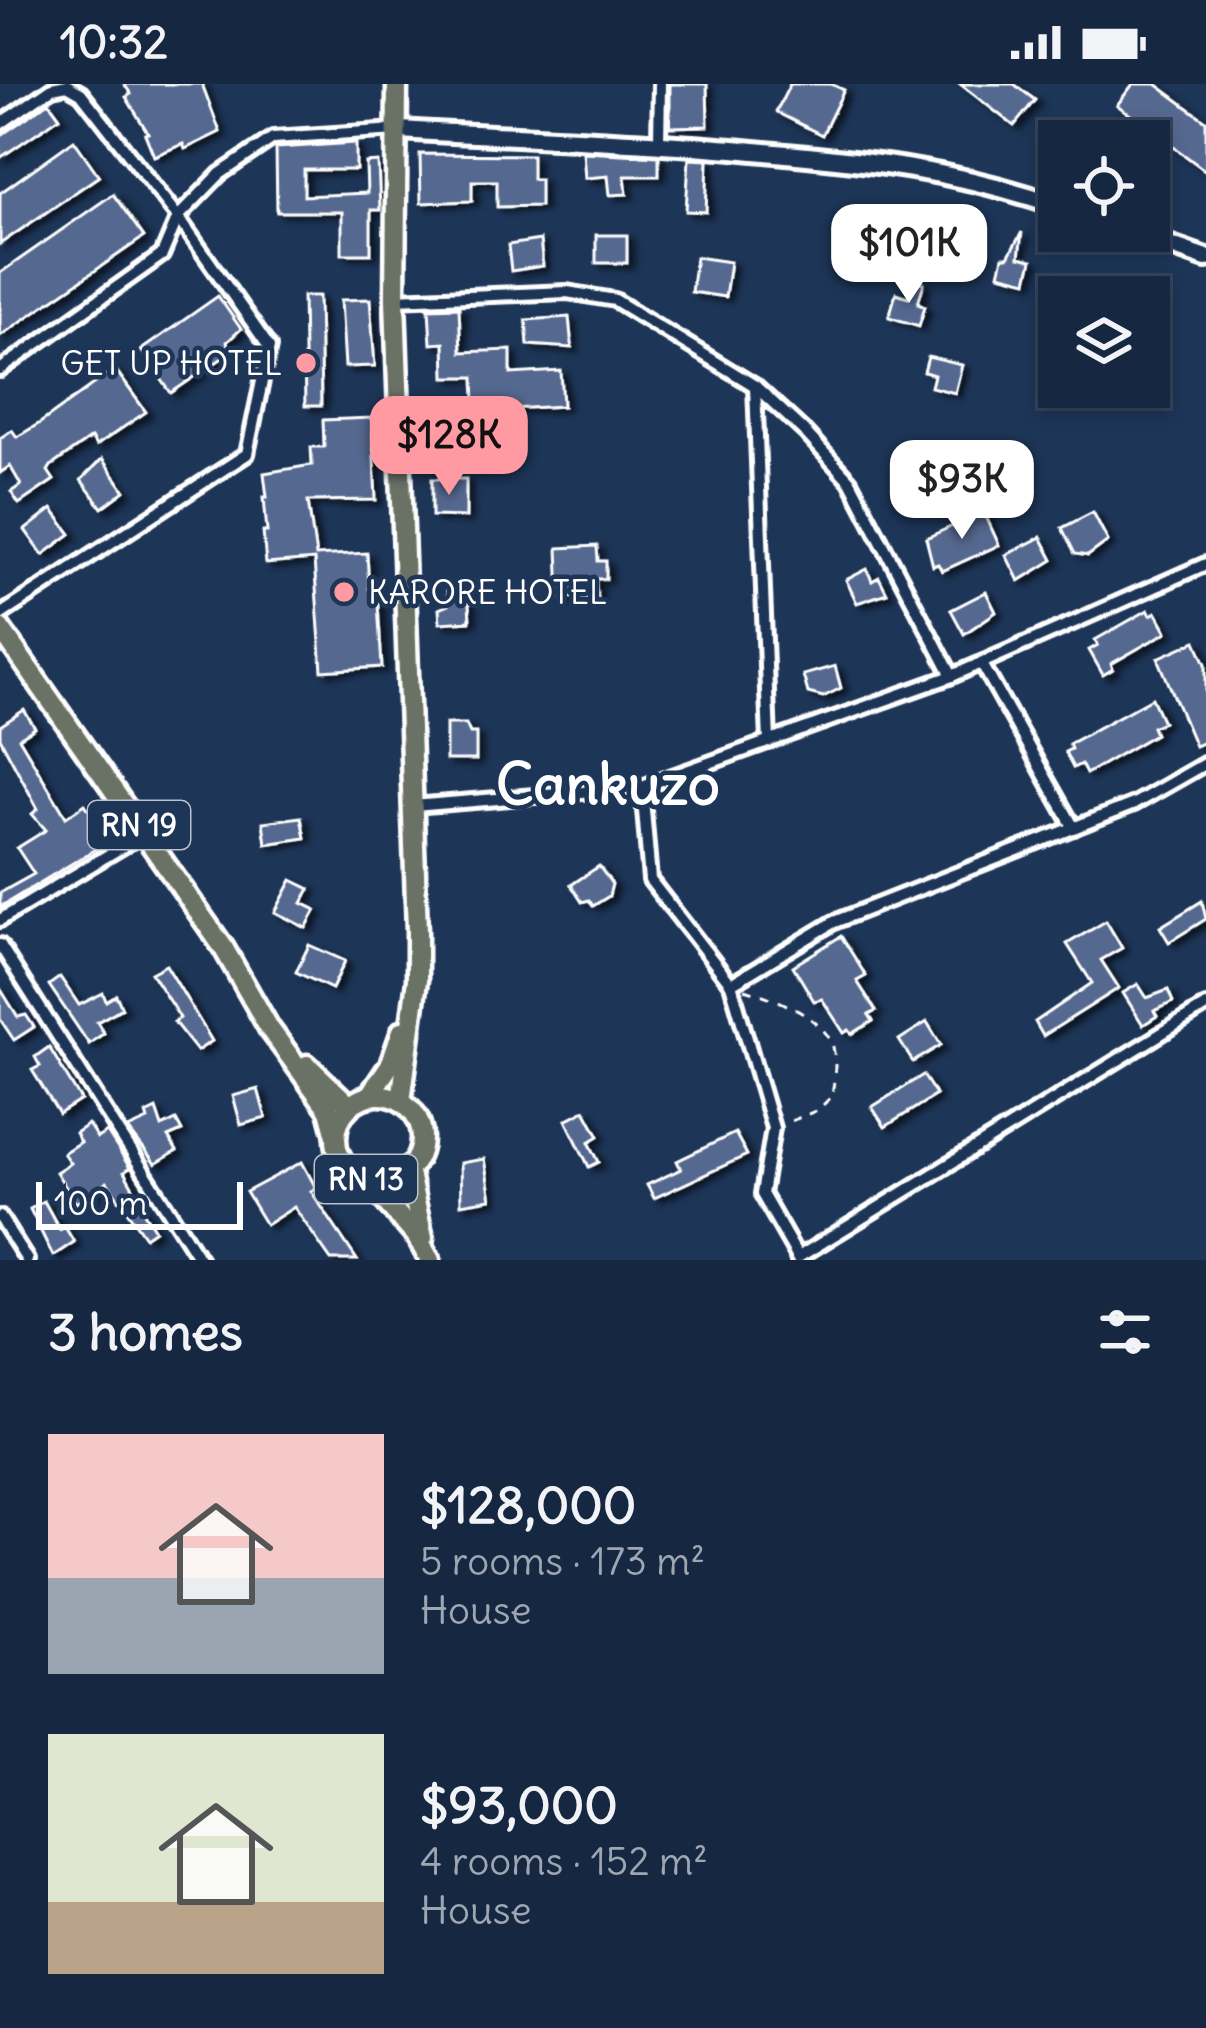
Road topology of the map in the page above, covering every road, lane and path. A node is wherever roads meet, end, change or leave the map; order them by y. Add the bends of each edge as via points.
1 (397, 84) edge
2 (660, 84) edge
3 (0, 124) edge
4 (398, 130) junction
5 (659, 141) junction
6 (1038, 199) edge
7 (178, 217) junction
8 (1170, 245) edge
9 (1206, 258) edge
10 (394, 299) junction
11 (0, 370) edge
12 (755, 386) junction
13 (1206, 564) edge
14 (0, 615) edge
15 (0, 628) edge
16 (982, 664) junction
17 (952, 676) junction
18 (769, 742) junction
19 (1206, 763) edge
20 (642, 787) junction
21 (413, 806) junction
22 (1074, 828) junction
23 (145, 832) junction
24 (0, 920) edge
25 (0, 944) edge
26 (417, 980) junction
27 (731, 984) junction
28 (1206, 1006) edge
29 (269, 1028) junction
30 (369, 1096) junction
31 (401, 1101) junction
32 (350, 1106) junction
33 (773, 1128) junction
34 (336, 1136) junction
35 (408, 1169) junction
36 (366, 1179) junction
37 (0, 1217) edge
38 (796, 1259) edge
39 (27, 1260) edge
40 (200, 1260) edge

1 - 4 main road, RN 13
2 - 5 street
3 - 7 street via 67,85
4 - 5 main road
4 - 7 street via 273,138 220,174
4 - 10 main road, RN 13
5 - 6 main road via 940,171
7 - 11 street via 162,255
7 - 14 street via 269,347 247,454
8 - 9 main road
10 - 12 street via 567,292 615,300
10 - 21 main road, RN 13
12 - 17 street via 850,482
12 - 18 street
13 - 16 street
15 - 23 main road, RN 19
16 - 17 street
16 - 22 street
17 - 18 street
18 - 20 street
19 - 22 street
20 - 21 street
20 - 27 street via 650,880
21 - 26 main road, RN 13
22 - 27 street via 834,922
23 - 24 street
23 - 29 main road, RN 19
25 - 40 street
26 - 30 main road, RN 13 via 398,1046
26 - 31 main road, RN 13
27 - 33 street
27 - 33 path via 804,1016 832,1041 832,1096
28 - 38 street
29 - 32 main road, RN 19
29 - 34 main road, RN 19 via 329,1109
30 - 31 main road
30 - 32 main road, RN 13
31 - 35 main road, RN 13 via 421,1128
32 - 34 main road, RN 13
33 - 38 street via 762,1193
34 - 36 main road, RN 13 via 347,1167
35 - 36 main road, RN 13 via 388,1180
35 - 36 main road, RN 13 via 430,1260
37 - 39 street

